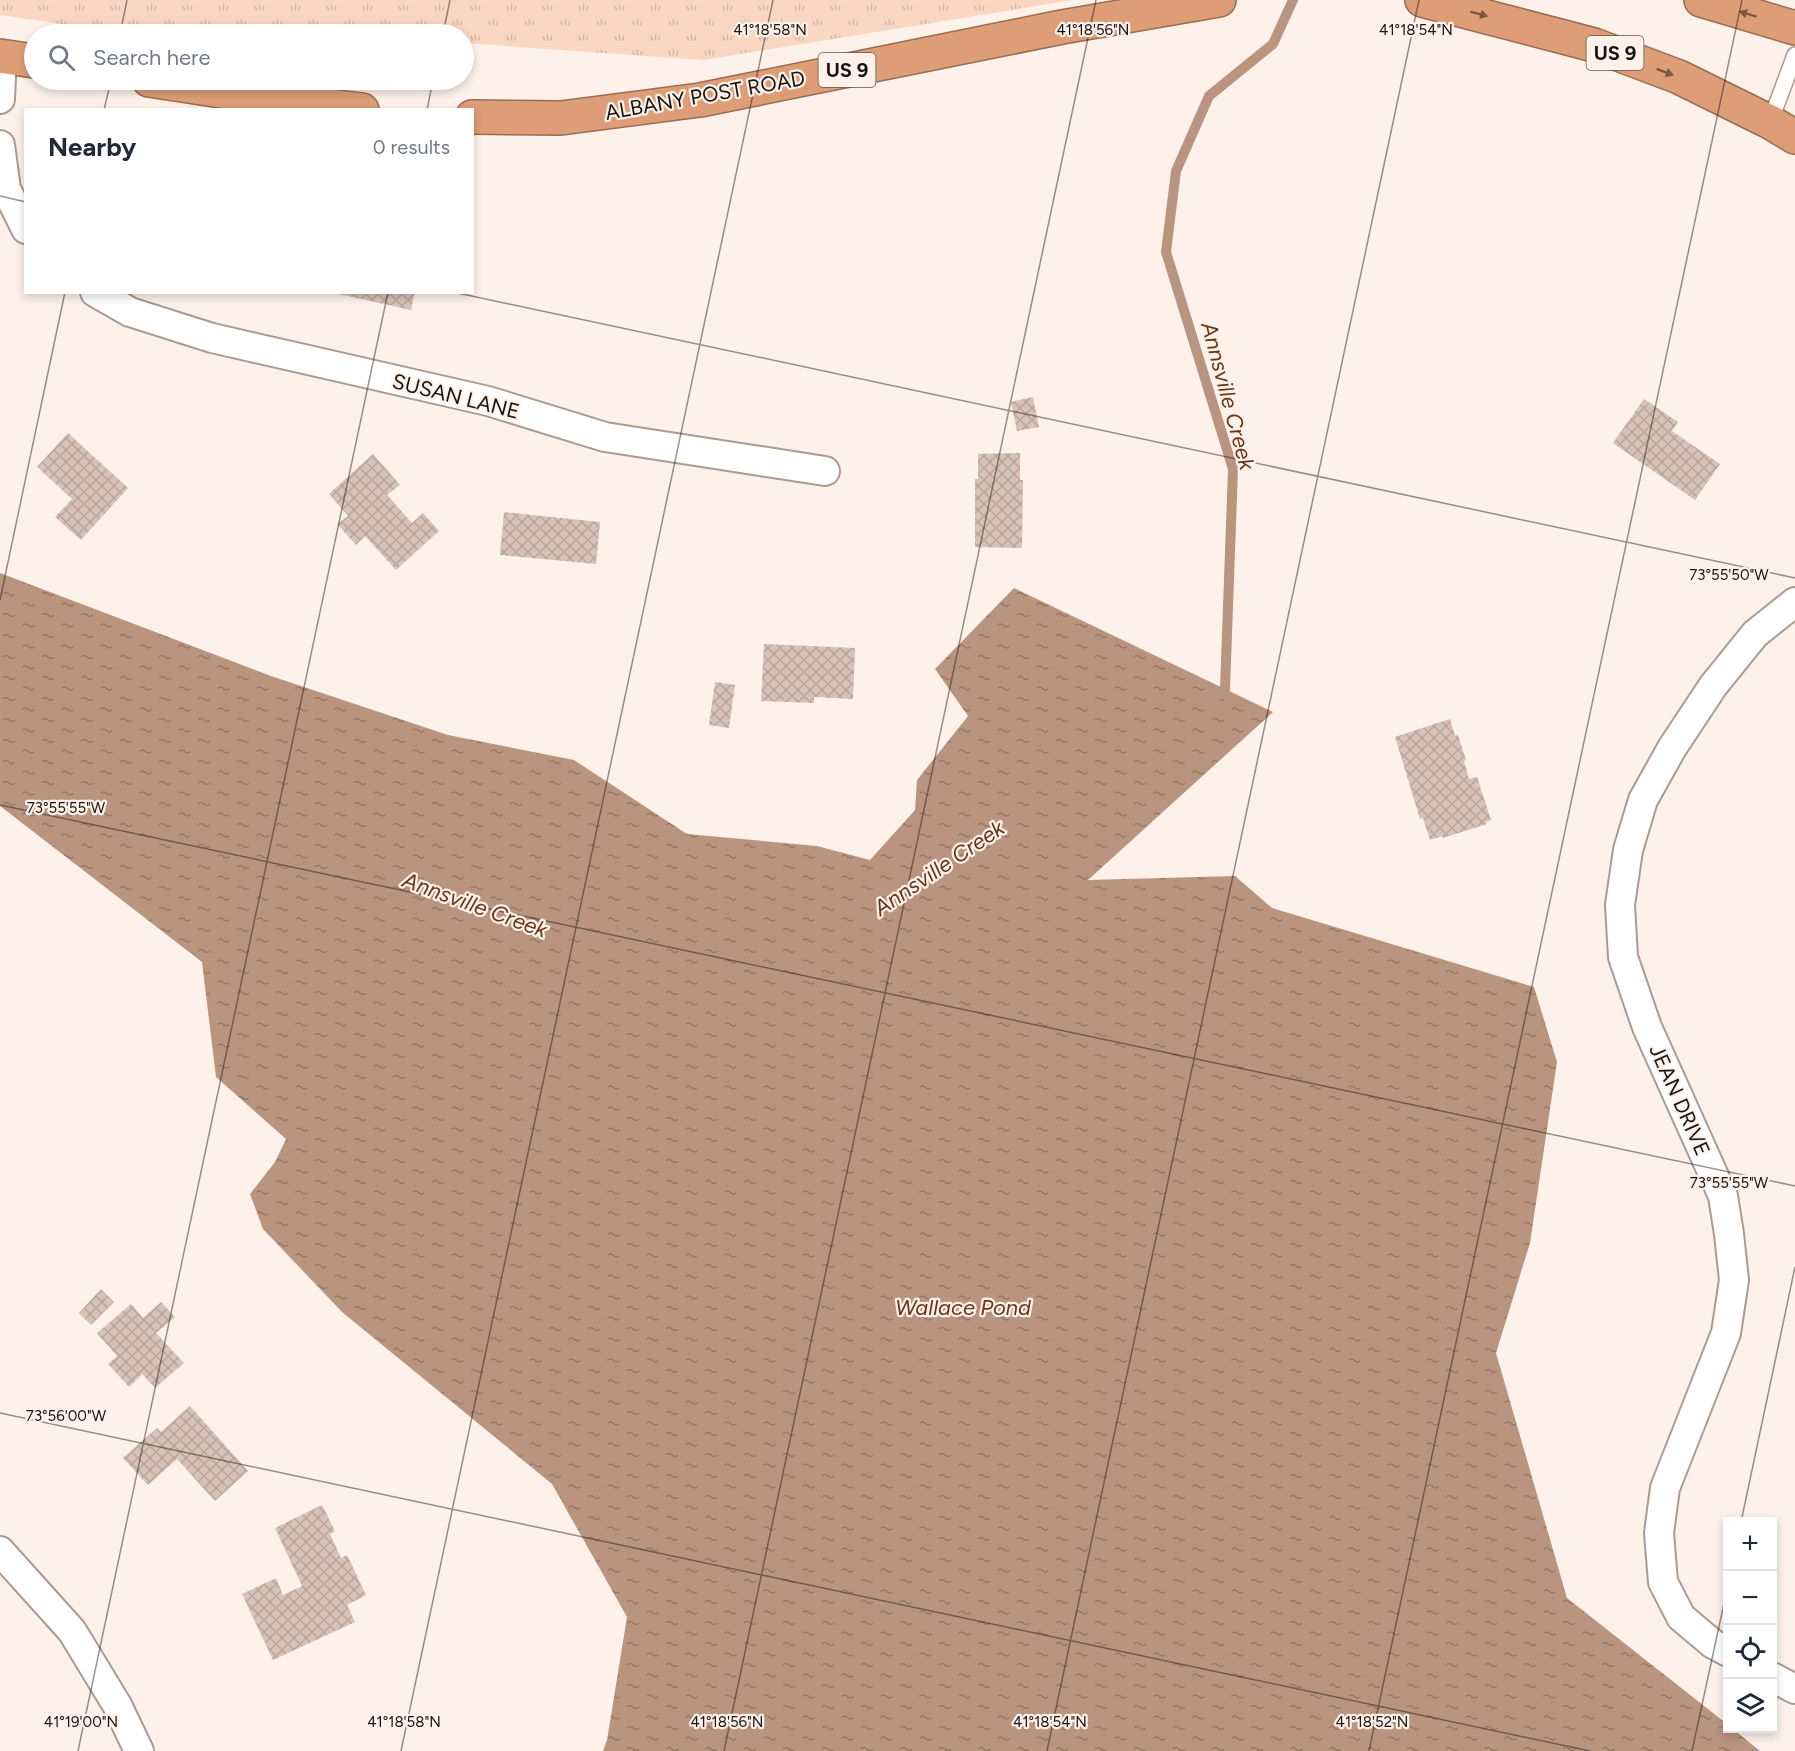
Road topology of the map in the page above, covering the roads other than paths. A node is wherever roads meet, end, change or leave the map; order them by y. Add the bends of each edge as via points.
1 (1219, 0) edge
2 (1422, 0) edge
3 (1701, 0) edge
4 (1795, 28) edge
5 (1795, 55) edge
6 (1, 56) edge
7 (24, 59) edge
8 (214, 90) edge
9 (0, 99) edge
10 (346, 108) edge
11 (474, 117) edge
12 (1783, 130) edge
13 (0, 145) edge
14 (24, 225) edge
15 (98, 294) edge
16 (825, 471) dead end
17 (1795, 602) edge
18 (0, 1551) edge
19 (1723, 1649) edge
20 (1777, 1679) edge
21 (1795, 1689) edge
22 (139, 1751) edge

1 - 11 highway, ALBANY POST ROAD / US 9 via 1062,27 700,100 561,118
2 -> 12 highway, US 9 via 1594,45 1679,77
4 -> 3 highway
5 - 12 lane
6 - 7 highway
6 - 9 street
8 - 10 highway
13 - 14 street via 6,189
15 - 16 street, SUSAN LANE via 130,312 212,338 488,401 605,437
17 - 19 street, JEAN DRIVE via 1755,634 1713,686 1672,748 1643,800 1628,850 1620,905 1623,957 1647,1027 1723,1196 1729,1234 1734,1280 1726,1334 1665,1488 1659,1533 1663,1582 1681,1617
18 - 22 street via 72,1631 117,1705
20 - 21 street

